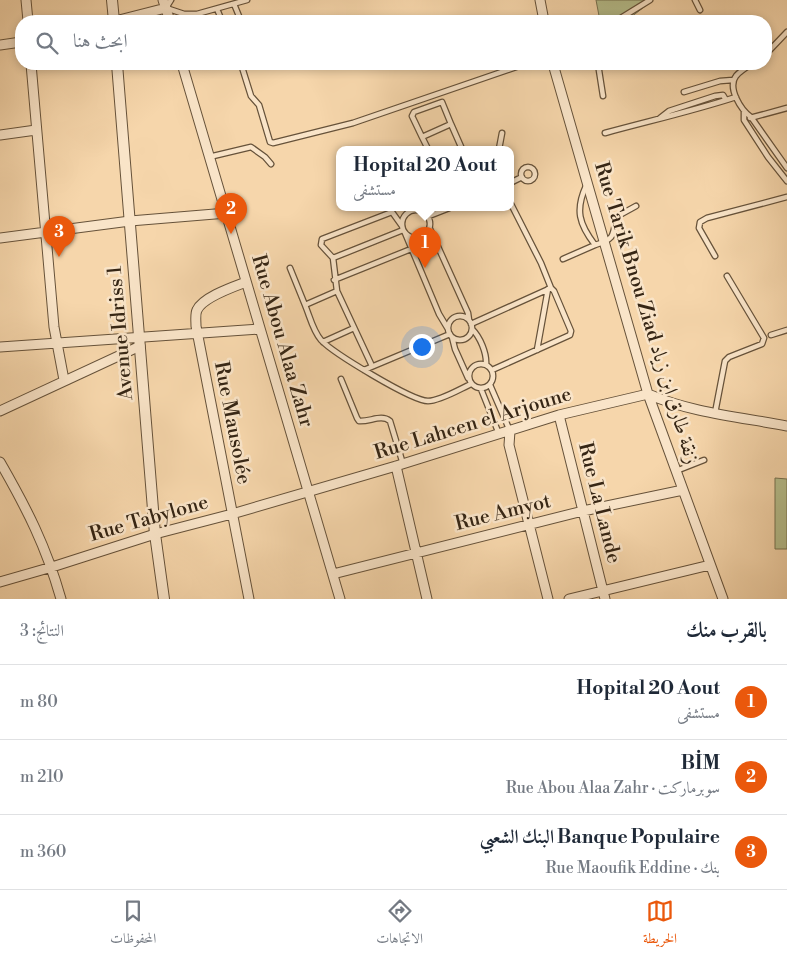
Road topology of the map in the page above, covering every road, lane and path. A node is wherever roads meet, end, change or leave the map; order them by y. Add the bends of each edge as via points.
1 (26, 0) edge
2 (112, 0) edge
3 (247, 0) edge
4 (540, 0) edge
5 (650, 0) edge
6 (695, 0) edge
7 (167, 3) edge
8 (234, 4) junction
9 (217, 8) junction
10 (700, 10) dead end
11 (27, 15) edge
12 (113, 15) edge
13 (132, 15) edge
14 (220, 15) edge
15 (239, 15) edge
16 (543, 15) edge
17 (626, 15) edge
18 (787, 32) edge
19 (15, 43) edge
20 (0, 45) edge
21 (772, 48) edge
22 (31, 70) edge
23 (117, 70) edge
24 (184, 70) edge
25 (244, 70) edge
26 (508, 70) edge
27 (555, 70) edge
28 (599, 70) edge
29 (742, 70) edge
30 (734, 80) junction
31 (684, 92) dead end
32 (603, 96) dead end
33 (736, 97) junction
34 (787, 108) edge
35 (744, 112) junction
36 (751, 117) junction
37 (744, 120) junction
38 (451, 124) junction
39 (36, 130) junction
40 (502, 133) dead end
41 (606, 133) dead end
42 (0, 135) edge
43 (422, 137) junction
44 (768, 141) junction
45 (760, 145) junction
46 (426, 146) edge
47 (461, 146) edge
48 (500, 146) edge
49 (209, 157) junction
50 (271, 164) dead end
51 (787, 168) edge
52 (522, 177) dead end
53 (514, 181) edge
54 (787, 181) edge
55 (587, 185) junction
56 (787, 197) edge
57 (636, 206) dead end
58 (514, 210) edge
59 (386, 211) edge
60 (392, 211) edge
61 (409, 211) edge
62 (422, 211) edge
63 (425, 211) edge
64 (438, 211) edge
65 (226, 213) junction
66 (427, 214) junction
67 (130, 221) junction
68 (430, 228) junction
69 (403, 230) junction
70 (45, 232) junction
71 (0, 238) edge
72 (599, 244) junction
73 (411, 249) junction
74 (715, 256) dead end
75 (333, 258) junction
76 (562, 259) dead end
77 (290, 268) dead end
78 (727, 276) dead end
79 (334, 280) junction
80 (246, 282) junction
81 (550, 289) junction
82 (337, 291) junction
83 (305, 305) junction
84 (471, 324) junction
85 (354, 328) junction
86 (260, 329) junction
87 (787, 330) edge
88 (197, 333) junction
89 (450, 333) junction
90 (771, 335) dead end
91 (139, 341) junction
92 (56, 342) junction
93 (323, 342) junction
94 (0, 347) edge
95 (537, 350) junction
96 (486, 365) junction
97 (372, 366) junction
98 (364, 370) junction
99 (492, 370) junction
100 (341, 378) dead end
101 (64, 380) junction
102 (470, 382) junction
103 (490, 386) junction
104 (481, 389) junction
105 (648, 394) junction
106 (0, 411) edge
107 (715, 413) junction
108 (559, 415) junction
109 (787, 426) edge
110 (510, 430) junction
111 (499, 434) junction
112 (509, 445) junction
113 (704, 460) dead end
114 (0, 462) edge
115 (400, 465) junction
116 (676, 471) junction
117 (4, 478) edge
118 (683, 490) junction
119 (309, 492) junction
120 (583, 511) junction
121 (232, 514) junction
122 (528, 524) junction
123 (156, 534) junction
124 (416, 552) junction
125 (710, 565) junction
126 (52, 567) junction
127 (333, 574) junction
128 (0, 582) edge
129 (604, 594) edge
130 (61, 599) edge
131 (164, 599) edge
132 (249, 599) edge
133 (340, 599) edge
134 (427, 599) edge
135 (548, 599) edge
136 (569, 599) edge
137 (723, 599) edge

1 - 11 street
2 - 12 street
3 - 8 lane
4 - 16 street
5 - 17 lane
6 - 10 lane
7 - 9 lane via 184,14
7 - 13 street
8 - 9 lane
8 - 15 lane
9 - 14 lane
18 - 21 lane
19 - 20 street
22 - 39 street
23 - 67 street, Avenue Idriss 1
24 - 49 street, Rue Abou Alaa Zahr
25 - 26 lane via 270,142 274,143 353,123
27 - 55 street, Rue Tarik Bnou Ziad زنقة طارق ابن زياد
28 - 32 lane
29 - 30 lane
30 - 31 lane
30 - 33 lane
33 - 35 lane
33 - 41 lane
34 - 36 lane
35 - 36 lane
35 - 37 lane
36 - 37 lane
36 - 44 lane
37 - 45 lane
38 - 43 lane
38 - 43 lane via 442,102 414,112 412,116
38 - 47 lane
39 - 42 street
39 - 70 street
40 - 48 lane
43 - 46 lane
44 - 45 lane
44 - 51 lane
45 - 54 lane
49 - 50 lane via 251,147
49 - 65 street, Rue Abou Alaa Zahr
52 - 53 lane
55 - 72 street, Rue Tarik Bnou Ziad زنقة طارق ابن زياد
55 - 72 lane via 581,198 580,217 589,237
56 - 74 lane via 700,222 699,228
57 - 72 lane via 616,217 612,237
58 - 81 lane via 541,263
59 - 75 lane via 322,239 321,245
60 - 69 lane
61 - 69 lane via 403,217
62 - 66 lane
63 - 66 lane
64 - 66 lane
65 - 67 street
65 - 80 street, Rue Abou Alaa Zahr
66 - 68 lane
67 - 70 street
67 - 91 street, Avenue Idriss 1
68 - 69 lane via 417,238
68 - 84 lane
69 - 73 lane
69 - 75 lane
70 - 71 street
70 - 92 street
72 - 76 lane
72 - 105 street, Rue Tarik Bnou Ziad زنقة طارق ابن زياد
73 - 79 lane
73 - 89 lane
75 - 79 lane
77 - 83 lane
78 - 107 lane via 764,341 725,361
79 - 82 lane
80 - 86 street, Rue Abou Alaa Zahr
80 - 88 street, Rue Mausolée via 201,305 196,311
81 - 84 lane
81 - 95 lane
81 - 95 lane via 571,333
82 - 83 lane
82 - 85 lane
83 - 93 lane
84 - 89 lane via 471,333 465,339 460,340
84 - 89 lane via 465,318 456,317 449,324
84 - 96 lane via 487,358
85 - 93 lane
85 - 97 lane
86 - 88 street
86 - 119 street, Rue Abou Alaa Zahr
87 - 90 lane
88 - 91 street
88 - 121 street, Rue Mausolée
89 - 97 lane
89 - 102 lane
91 - 92 street
91 - 101 street
91 - 123 street, Avenue Idriss 1
92 - 94 street
92 - 101 street
93 - 98 lane
95 - 99 lane
96 - 99 lane
96 - 102 lane via 474,366 469,372
97 - 98 lane
98 - 102 lane via 426,401
99 - 103 lane via 494,378
100 - 115 lane via 360,421 387,418 390,421
101 - 106 street
102 - 104 lane
103 - 104 lane
103 - 110 lane
104 - 111 lane
105 - 107 street via 676,405
105 - 108 street, Rue Lahcen el Arjoune
105 - 116 street, Rue Tarik Bnou Ziad زنقة طارق ابن زياد
107 - 109 street
108 - 110 street, Rue Lahcen el Arjoune
108 - 120 street, Rue La Lande
110 - 111 street, Rue Lahcen el Arjoune
110 - 112 street
111 - 112 street
111 - 115 street, Rue Lahcen el Arjoune
112 - 122 street
113 - 116 lane
114 - 117 street
115 - 119 street, Rue Lahcen el Arjoune
115 - 124 street
116 - 118 street, Rue Tarik Bnou Ziad زنقة طارق ابن زياد
117 - 126 street via 37,530
118 - 120 street, Rue Amyot
118 - 125 street, Rue Tarik Bnou Ziad زنقة طارق ابن زياد
119 - 121 street, Rue Tabylone
119 - 127 street, Rue Abou Alaa Zahr
120 - 122 street, Rue Amyot
120 - 129 street, Rue La Lande
121 - 123 street, Rue Tabylone
121 - 132 street, Rue Mausolée
122 - 124 street, Rue Amyot
122 - 135 street
123 - 126 street, Rue Tabylone
123 - 131 street, Avenue Idriss 1
124 - 127 street, Rue Amyot
124 - 134 street
125 - 129 street
125 - 137 street, Rue Tarik Bnou Ziad زنقة طارق ابن زياد
126 - 128 street, Rue Tabylone
126 - 130 street
127 - 133 street, Rue Abou Alaa Zahr
129 - 136 street

